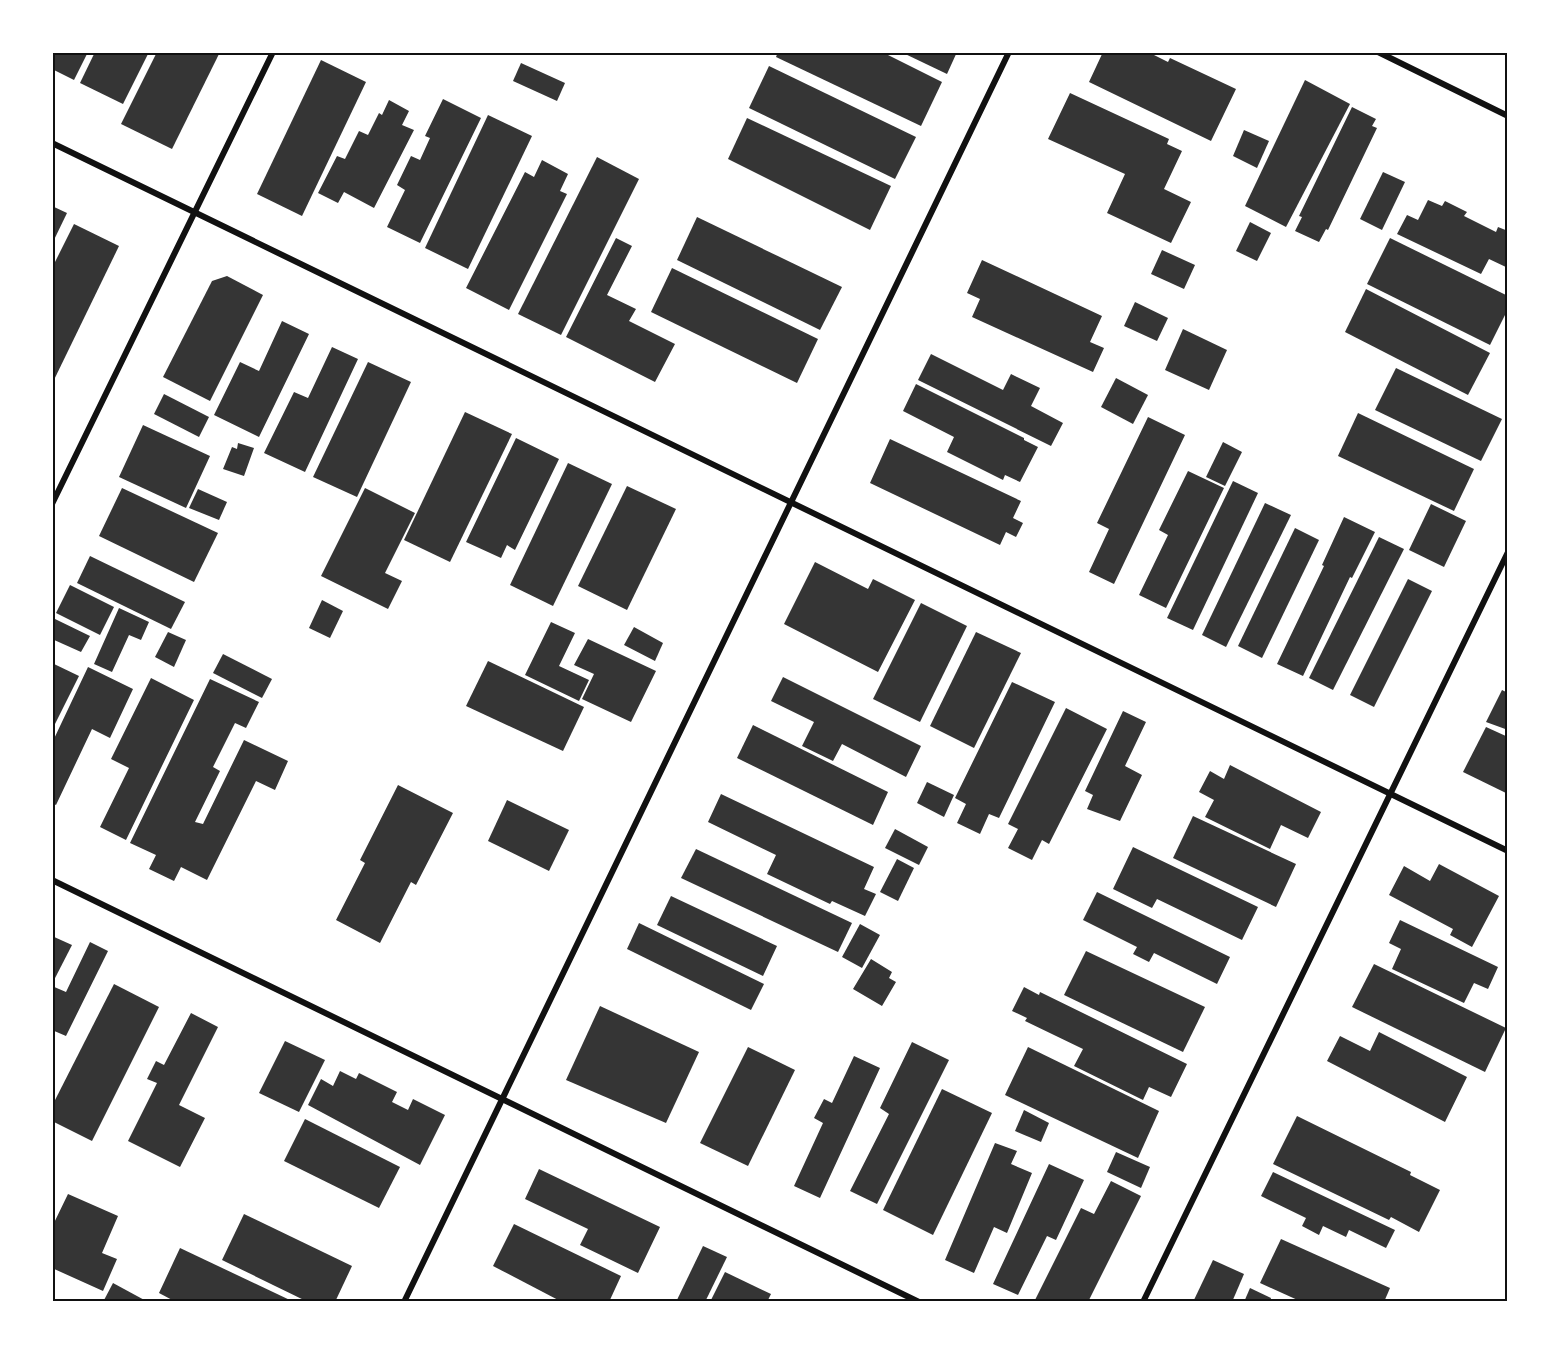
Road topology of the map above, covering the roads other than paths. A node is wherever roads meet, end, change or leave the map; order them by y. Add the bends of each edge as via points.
1 (273, 52) edge
2 (1009, 52) edge
3 (1378, 52) edge
4 (1508, 116) edge
5 (52, 143) edge
6 (195, 212) junction
7 (791, 502) junction
8 (52, 504) edge
9 (1508, 552) edge
10 (1390, 794) junction
11 (1508, 851) edge
12 (52, 880) edge
13 (502, 1098) junction
14 (404, 1302) edge
15 (919, 1302) edge
16 (1143, 1302) edge

1 - 6 street
2 - 7 street
3 - 4 street
5 - 6 street
6 - 7 street
6 - 8 street
7 - 10 street
7 - 13 street
9 - 10 street
10 - 11 street
10 - 16 street
12 - 13 street
13 - 14 street
13 - 15 street

